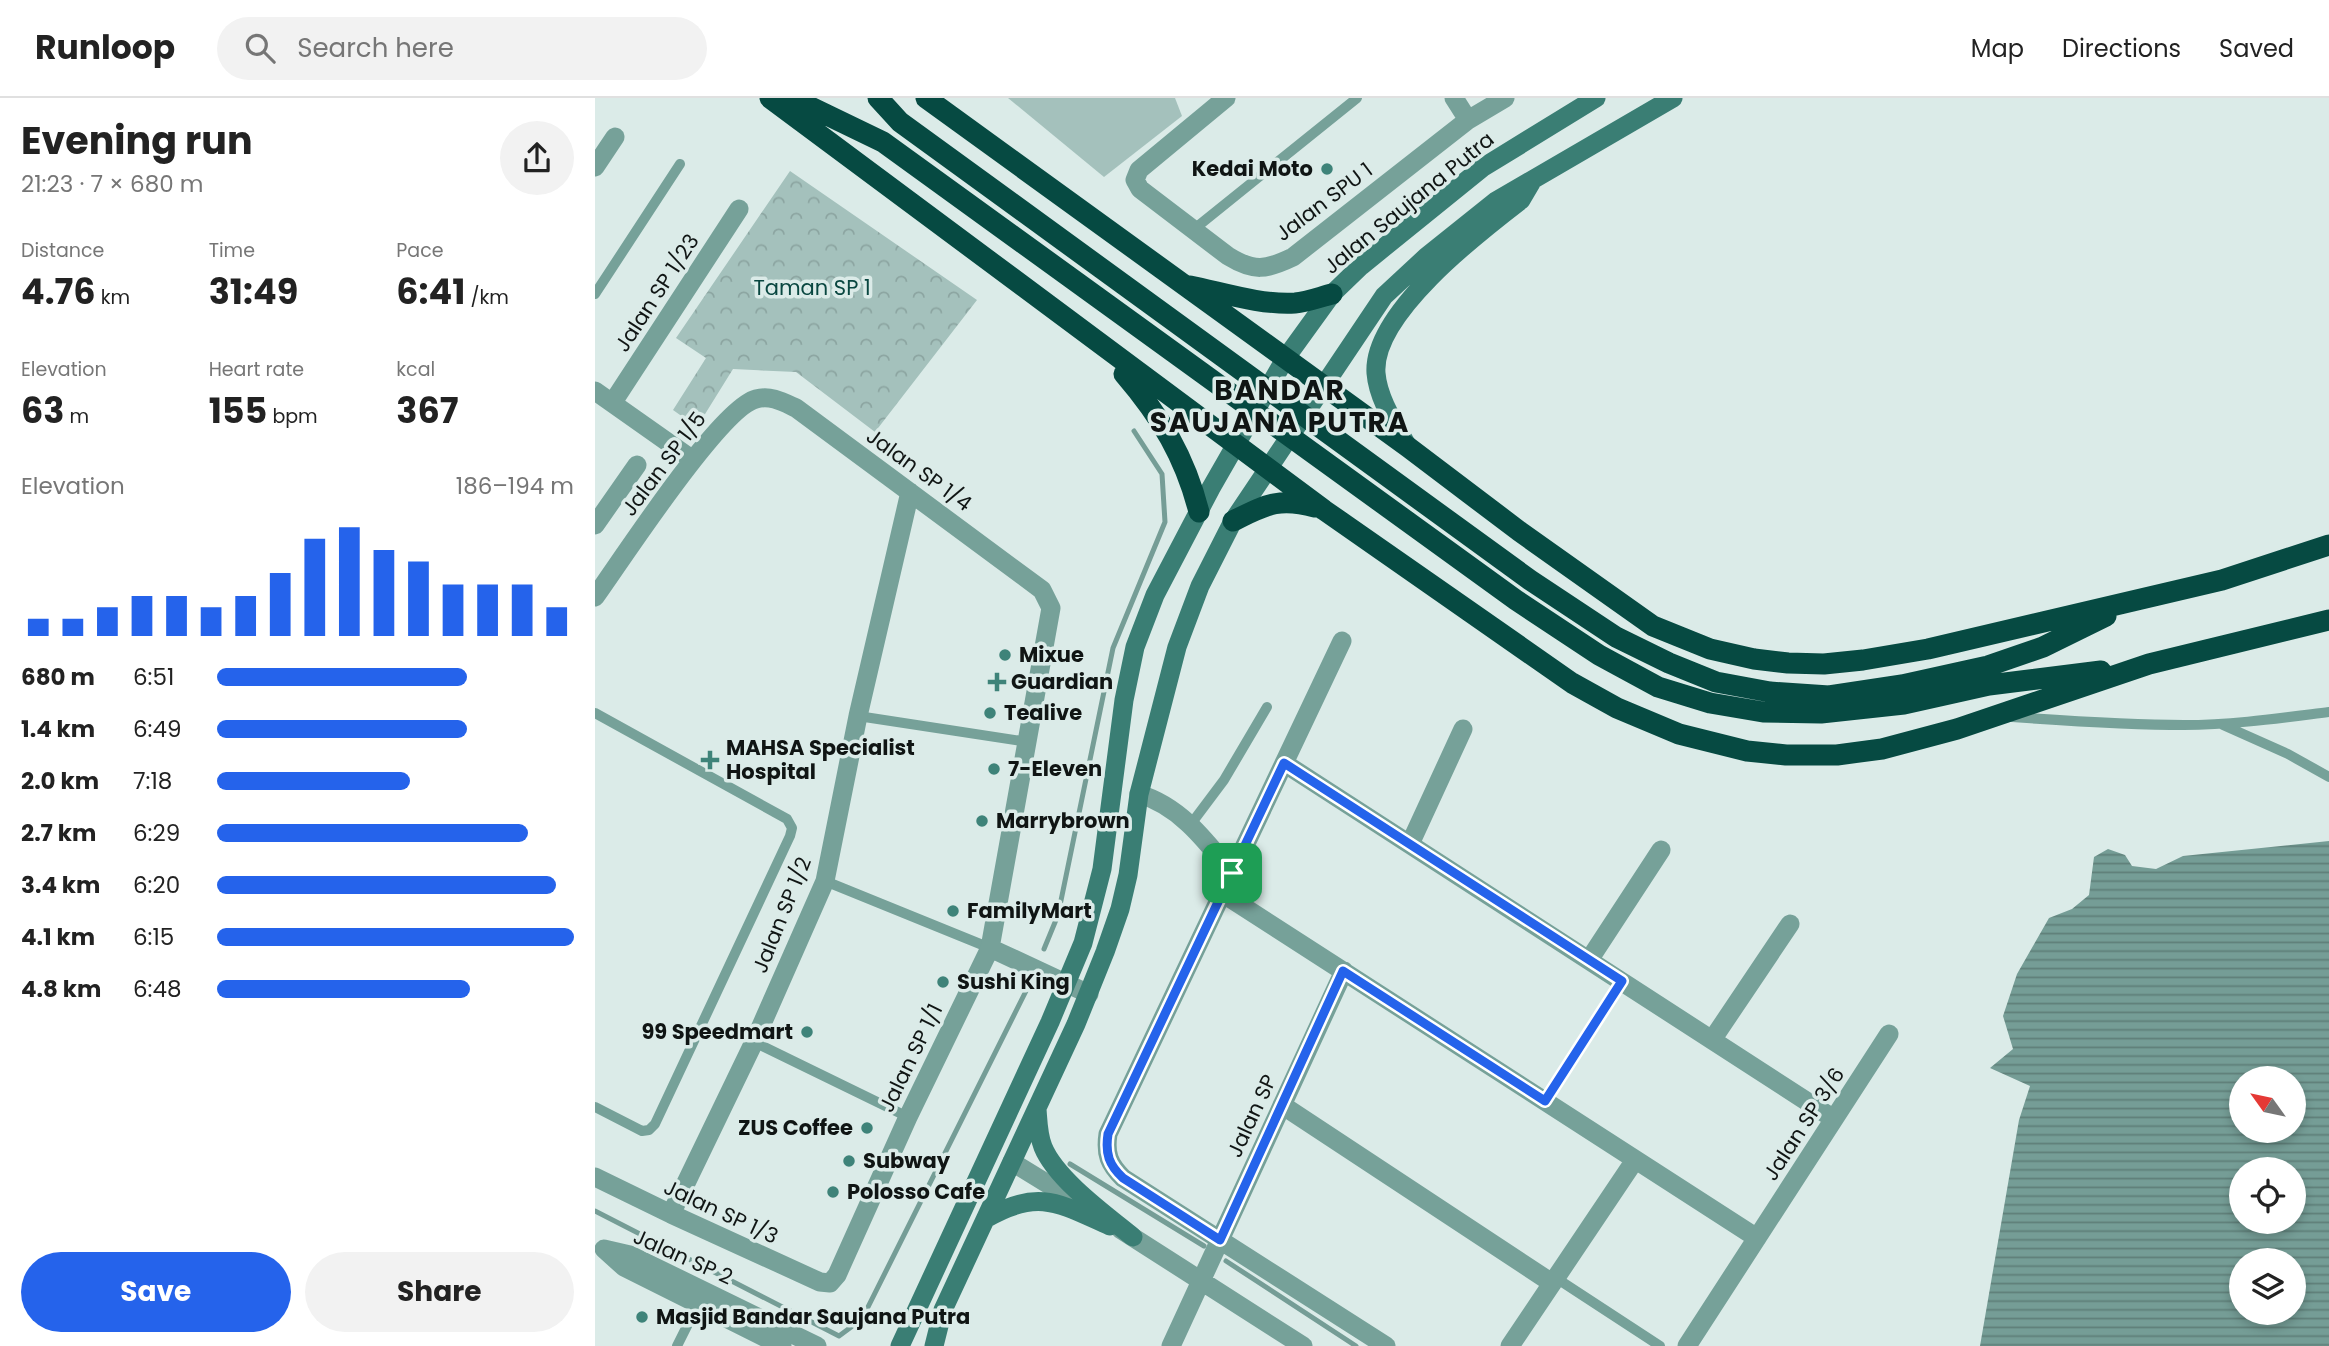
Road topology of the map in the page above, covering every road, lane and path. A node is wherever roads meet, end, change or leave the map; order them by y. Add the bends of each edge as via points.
1 (770, 98) edge
2 (792, 98) edge
3 (878, 98) edge
4 (926, 98) edge
5 (1226, 98) edge
6 (1357, 98) edge
7 (1454, 98) edge
8 (1505, 98) edge
9 (1596, 98) edge
10 (1673, 98) edge
11 (1468, 120) junction
12 (615, 138) dead end
13 (680, 164) dead end
14 (595, 167) edge
15 (1535, 176) junction
16 (739, 209) dead end
17 (1193, 230) junction
18 (1182, 284) junction
19 (595, 293) edge
20 (1332, 294) junction
21 (1100, 345) junction
22 (1285, 359) junction
23 (1324, 387) junction
24 (595, 391) edge
25 (754, 399) joint
26 (613, 402) junction
27 (1235, 445) junction
28 (1408, 447) junction
29 (693, 460) junction
30 (637, 465) dead end
31 (1268, 469) junction
32 (910, 492) junction
33 (1324, 510) junction
34 (1199, 512) junction
35 (1233, 520) junction
36 (595, 525) edge
37 (2329, 545) edge
38 (595, 597) edge
39 (1048, 598) joint
40 (2139, 600) junction
41 (2329, 620) edge
42 (1342, 640) dead end
43 (2149, 664) junction
44 (1267, 708) dead end
45 (2329, 712) edge
46 (595, 713) edge
47 (1994, 715) junction
48 (858, 716) junction
49 (2219, 724) junction
50 (1463, 729) dead end
51 (1028, 742) junction
52 (1284, 763) junction
53 (2329, 777) edge
54 (1139, 794) junction
55 (1191, 824) junction
56 (1410, 844) junction
57 (1661, 850) dead end
58 (1232, 873) junction
59 (825, 881) junction
60 (1223, 893) junction
61 (1790, 924) dead end
62 (990, 948) junction
63 (1590, 960) junction
64 (1343, 971) junction
65 (1622, 981) junction
66 (1066, 983) junction
67 (1089, 993) junction
68 (1889, 1034) dead end
69 (1713, 1040) junction
70 (754, 1042) junction
71 (1545, 1101) junction
72 (1282, 1105) junction
73 (595, 1107) edge
74 (1037, 1109) junction
75 (908, 1117) junction
76 (1834, 1119) junction
77 (1635, 1160) junction
78 (1012, 1162) junction
79 (595, 1177) edge
80 (671, 1214) junction
81 (987, 1218) junction
82 (1133, 1237) junction
83 (1757, 1238) junction
84 (1220, 1240) junction
85 (599, 1247) edge
86 (1201, 1280) junction
87 (1554, 1280) junction
88 (830, 1283) joint
89 (701, 1297) junction
90 (943, 1310) junction
91 (903, 1339) edge
92 (677, 1346) edge
93 (782, 1346) edge
94 (817, 1346) edge
95 (886, 1346) edge
96 (926, 1346) edge
97 (935, 1346) edge
98 (1171, 1346) edge
99 (1303, 1346) edge
100 (1387, 1346) edge
101 (1510, 1346) edge
102 (1660, 1346) edge
103 (1687, 1346) edge

1 - 21 highway
2 - 43 highway via 883,142 1515,600 1598,655 1658,687 1710,703 1763,712 1821,713
3 - 40 highway via 900,122 1530,579 1616,637 1716,682 1829,696 1902,685 1988,666 2043,646
4 - 18 highway
5 - 17 street, Jalan SPU 1 via 1139,170 1135,180 1140,189
6 - 17 lane
7 - 11 street
8 - 11 street, Jalan SPU 1
9 - 20 main road, Jalan Saujana Putra via 1482,169
10 - 15 main road
11 - 17 street, Jalan SPU 1 via 1293,257 1274,266 1243,265
12 - 14 street
13 - 19 lane
15 - 23 main road via 1496,201 1384,296
15 - 28 main road via 1521,200 1411,296 1392,321 1380,347 1376,371 1386,406
16 - 26 street, Jalan SP 1/23
18 - 20 highway via 1279,303
18 - 22 highway
20 - 22 main road, Jalan Saujana Putra
21 - 27 highway
21 - 34 highway via 1146,400 1181,456
22 - 23 highway
22 - 27 main road, Jalan Saujana Putra
23 - 28 highway
23 - 31 main road
24 - 26 street
25 - 29 street, Jalan SP 1/5 via 726,419
25 - 32 street, Jalan SP 1/4 via 771,398 796,408
26 - 29 street
27 - 31 highway
27 - 34 main road, Jalan Saujana Putra
28 - 40 highway via 1653,626 1710,649 1754,659 1824,664 1863,660
29 - 38 street, Jalan SP 1/5
30 - 36 street
31 - 33 highway
31 - 35 main road
32 - 39 street, Jalan SP 1/4
32 - 48 street, Jalan SP 1/2
33 - 35 highway via 1277,502
33 - 47 highway via 1572,683 1617,709 1679,734 1747,751 1837,755 1882,749
34 - 66 main road, Jalan Saujana Putra via 1155,596 1135,647 1102,869 1083,943
35 - 54 main road via 1177,646
37 - 40 highway via 2222,580
39 - 51 street, Jalan SP 1/1 via 1051,608
41 - 43 highway
42 - 52 street
43 - 47 highway
44 - 55 lane
45 - 49 lane
46 - 73 lane via 787,820 792,828 655,1124 642,1131
47 - 49 lane via 2081,722
48 - 51 lane
48 - 59 street, Jalan SP 1/2
49 - 53 lane
50 - 56 street
51 - 62 street, Jalan SP 1/1
52 - 56 street
52 - 58 street
54 - 55 street
54 - 67 main road via 1120,909
55 - 58 street
56 - 63 street
57 - 63 street
58 - 60 street
59 - 62 lane
59 - 70 street, Jalan SP 1/2
60 - 64 street
60 - 84 street via 1107,1144 1112,1167 1123,1178
61 - 69 street
62 - 66 street
62 - 75 street, Jalan SP 1/1
63 - 65 street
64 - 71 street
64 - 72 street, Jalan SP
65 - 69 street
65 - 71 lane
66 - 67 street
66 - 91 main road, Jalan Saujana Putra
67 - 74 main road
68 - 76 street, Jalan SP 3/6
69 - 76 street
70 - 75 lane
70 - 80 street, Jalan SP 1/2
71 - 77 street
72 - 84 street, Jalan SP
72 - 87 street
74 - 78 main road
74 - 82 main road via 1043,1147 1050,1159 1076,1189
75 - 88 street, Jalan SP 1/1
76 - 83 street, Jalan SP 3/6
77 - 83 street
77 - 87 street
78 - 81 main road
78 - 82 street
79 - 80 street, Jalan SP 1/3
80 - 88 street, Jalan SP 1/3
81 - 82 main road via 1018,1203 1050,1201
81 - 90 main road
82 - 86 street
83 - 103 street, Jalan SP 3/6
84 - 86 street, Jalan SP
84 - 100 street
85 - 89 street, Jalan SP 2 via 624,1267
86 - 98 street, Jalan SP
86 - 99 street
87 - 101 street
87 - 102 lane
89 - 92 lane
89 - 93 street, Jalan SP 2
89 - 94 street, Jalan SP 2
90 - 96 main road
90 - 97 main road
91 - 95 main road

